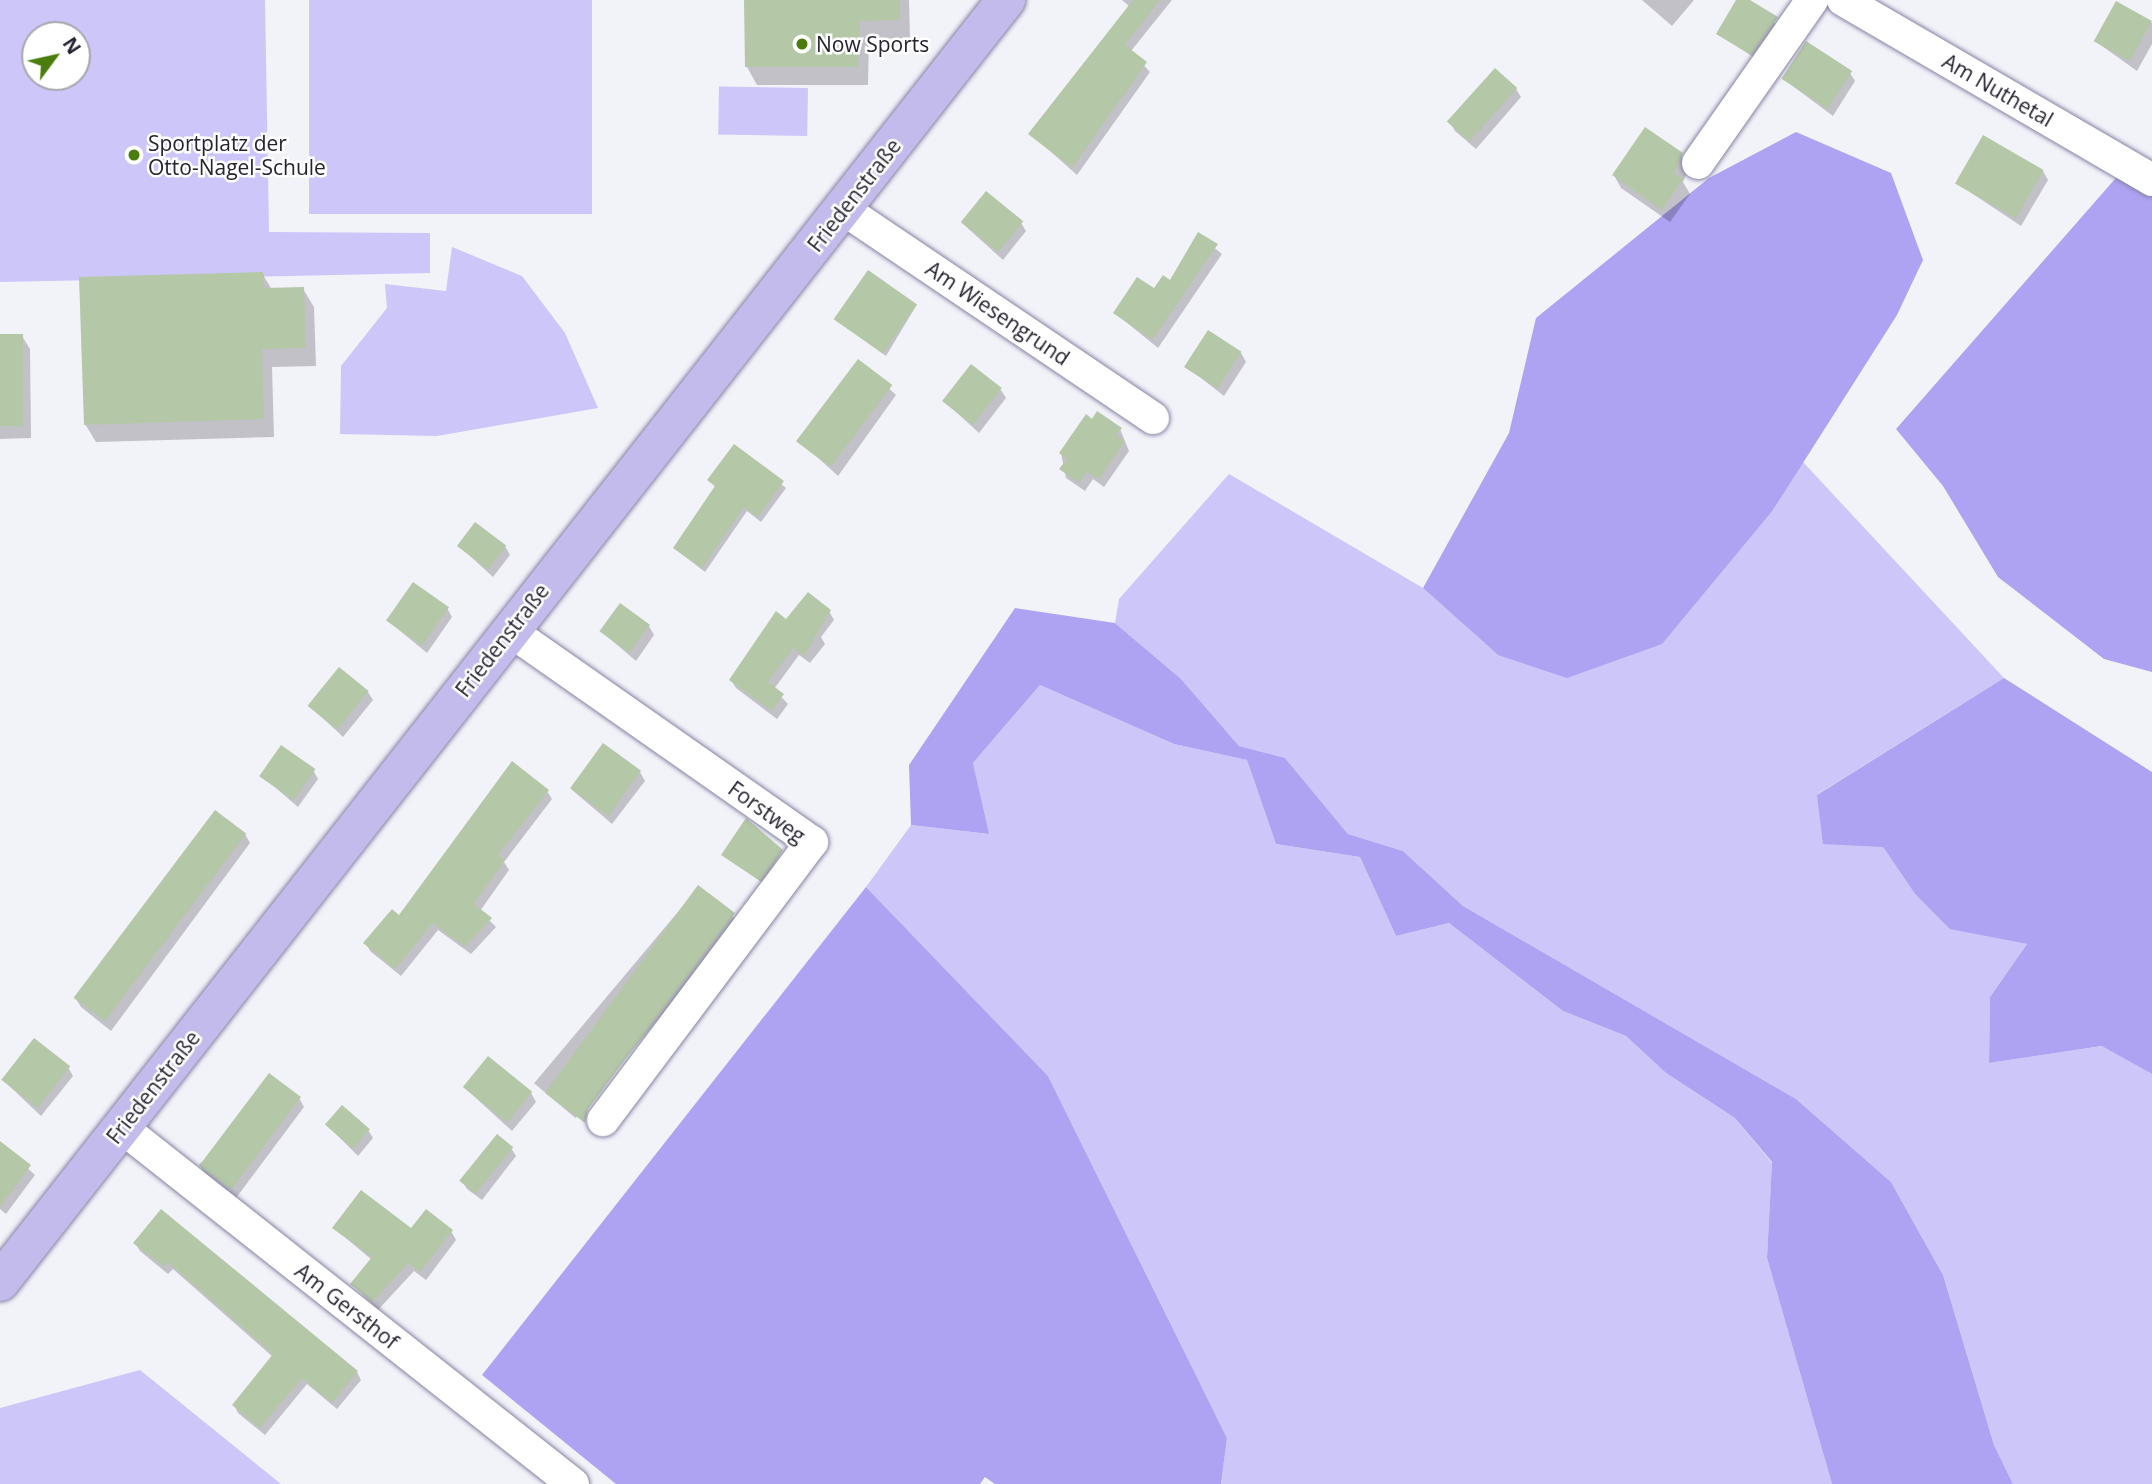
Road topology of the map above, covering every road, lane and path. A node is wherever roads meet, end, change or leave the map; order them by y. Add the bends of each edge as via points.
1 (1006, 0) edge
2 (1812, 0) edge
3 (1843, 0) edge
4 (1698, 163) dead end
5 (2152, 180) edge
6 (843, 209) junction
7 (1153, 418) dead end
8 (509, 630) junction
9 (603, 1119) dead end
10 (121, 1127) junction
11 (0, 1282) edge
12 (573, 1484) edge

1 - 6 main road, Friedenstraße
2 - 4 street
3 - 5 street, Am Nuthetal
6 - 7 street, Am Wiesengrund
6 - 8 main road, Friedenstraße
8 - 9 street, Forstweg via 812,842
8 - 10 main road, Friedenstraße
10 - 11 main road, Friedenstraße
10 - 12 street, Am Gersthof

